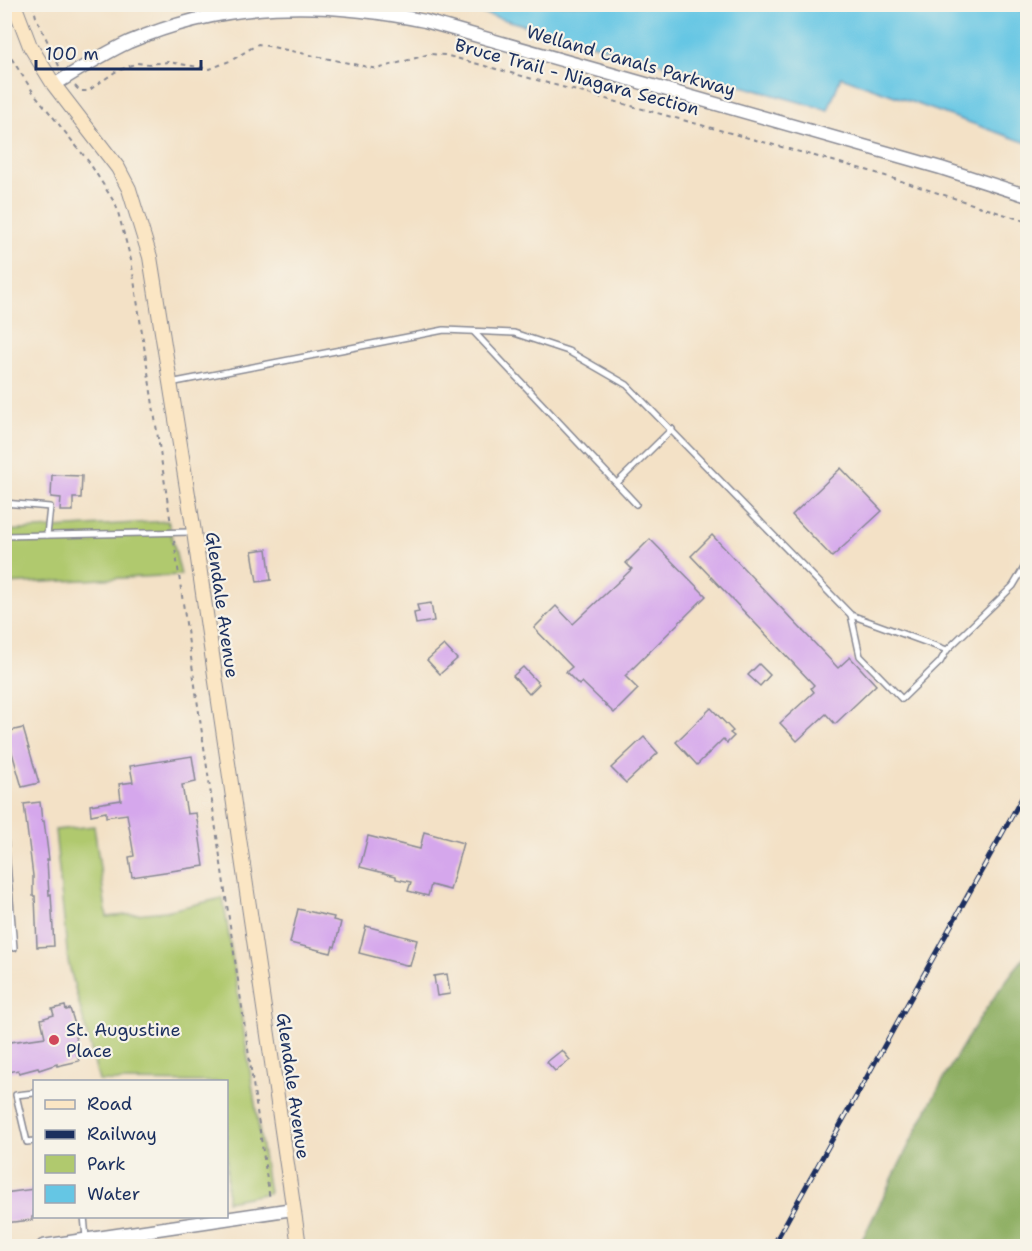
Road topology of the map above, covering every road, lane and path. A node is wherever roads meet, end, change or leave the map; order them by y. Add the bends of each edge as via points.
1 (14, 4) edge
2 (33, 4) edge
3 (4, 42) edge
4 (67, 77) junction
5 (54, 85) junction
6 (1028, 196) edge
7 (1028, 222) edge
8 (474, 332) junction
9 (170, 383) junction
10 (672, 429) junction
11 (617, 483) junction
12 (4, 504) edge
13 (636, 504) dead end
14 (172, 532) junction
15 (194, 532) junction
16 (47, 535) junction
17 (4, 536) edge
18 (1028, 561) edge
19 (851, 615) junction
20 (947, 650) junction
21 (4, 827) edge
22 (12, 909) junction
23 (4, 910) edge
24 (14, 948) dead end
25 (33, 1093) edge
26 (33, 1141) edge
27 (293, 1209) junction
28 (272, 1212) junction
29 (84, 1218) edge
30 (87, 1240) junction
31 (43, 1246) edge
32 (299, 1246) edge

1 - 5 main road, Glendale Avenue via 30,46
2 - 4 path via 40,27
3 - 14 path via 33,92 89,162 116,205 131,260
4 - 5 street, Welland Canals Parkway
4 - 6 street, Welland Canals Parkway via 131,42 204,17 305,6 366,10 425,21
4 - 7 path, Bruce Trail - Niagara Section via 80,91 88,91 115,72 138,63 168,62 210,69 258,44 377,69 430,54 445,55 873,172
5 - 9 main road, Glendale Avenue via 118,168 132,197 150,257
8 - 9 lane via 444,330
8 - 10 lane via 514,333 568,351 627,385
8 - 11 lane
9 - 15 main road, Glendale Avenue
10 - 11 lane
10 - 19 lane
11 - 13 lane
12 - 16 lane via 50,507
14 - 15 lane
14 - 16 lane
14 - 28 path
15 - 27 main road, Glendale Avenue
16 - 17 lane
18 - 20 lane via 1013,586
19 - 20 lane
19 - 20 lane via 861,656 902,699
21 - 22 lane
22 - 23 lane
22 - 24 lane
25 - 26 lane via 16,1095 27,1142
27 - 28 street
27 - 32 main road, Glendale Avenue
28 - 30 street
29 - 30 lane
30 - 31 street

